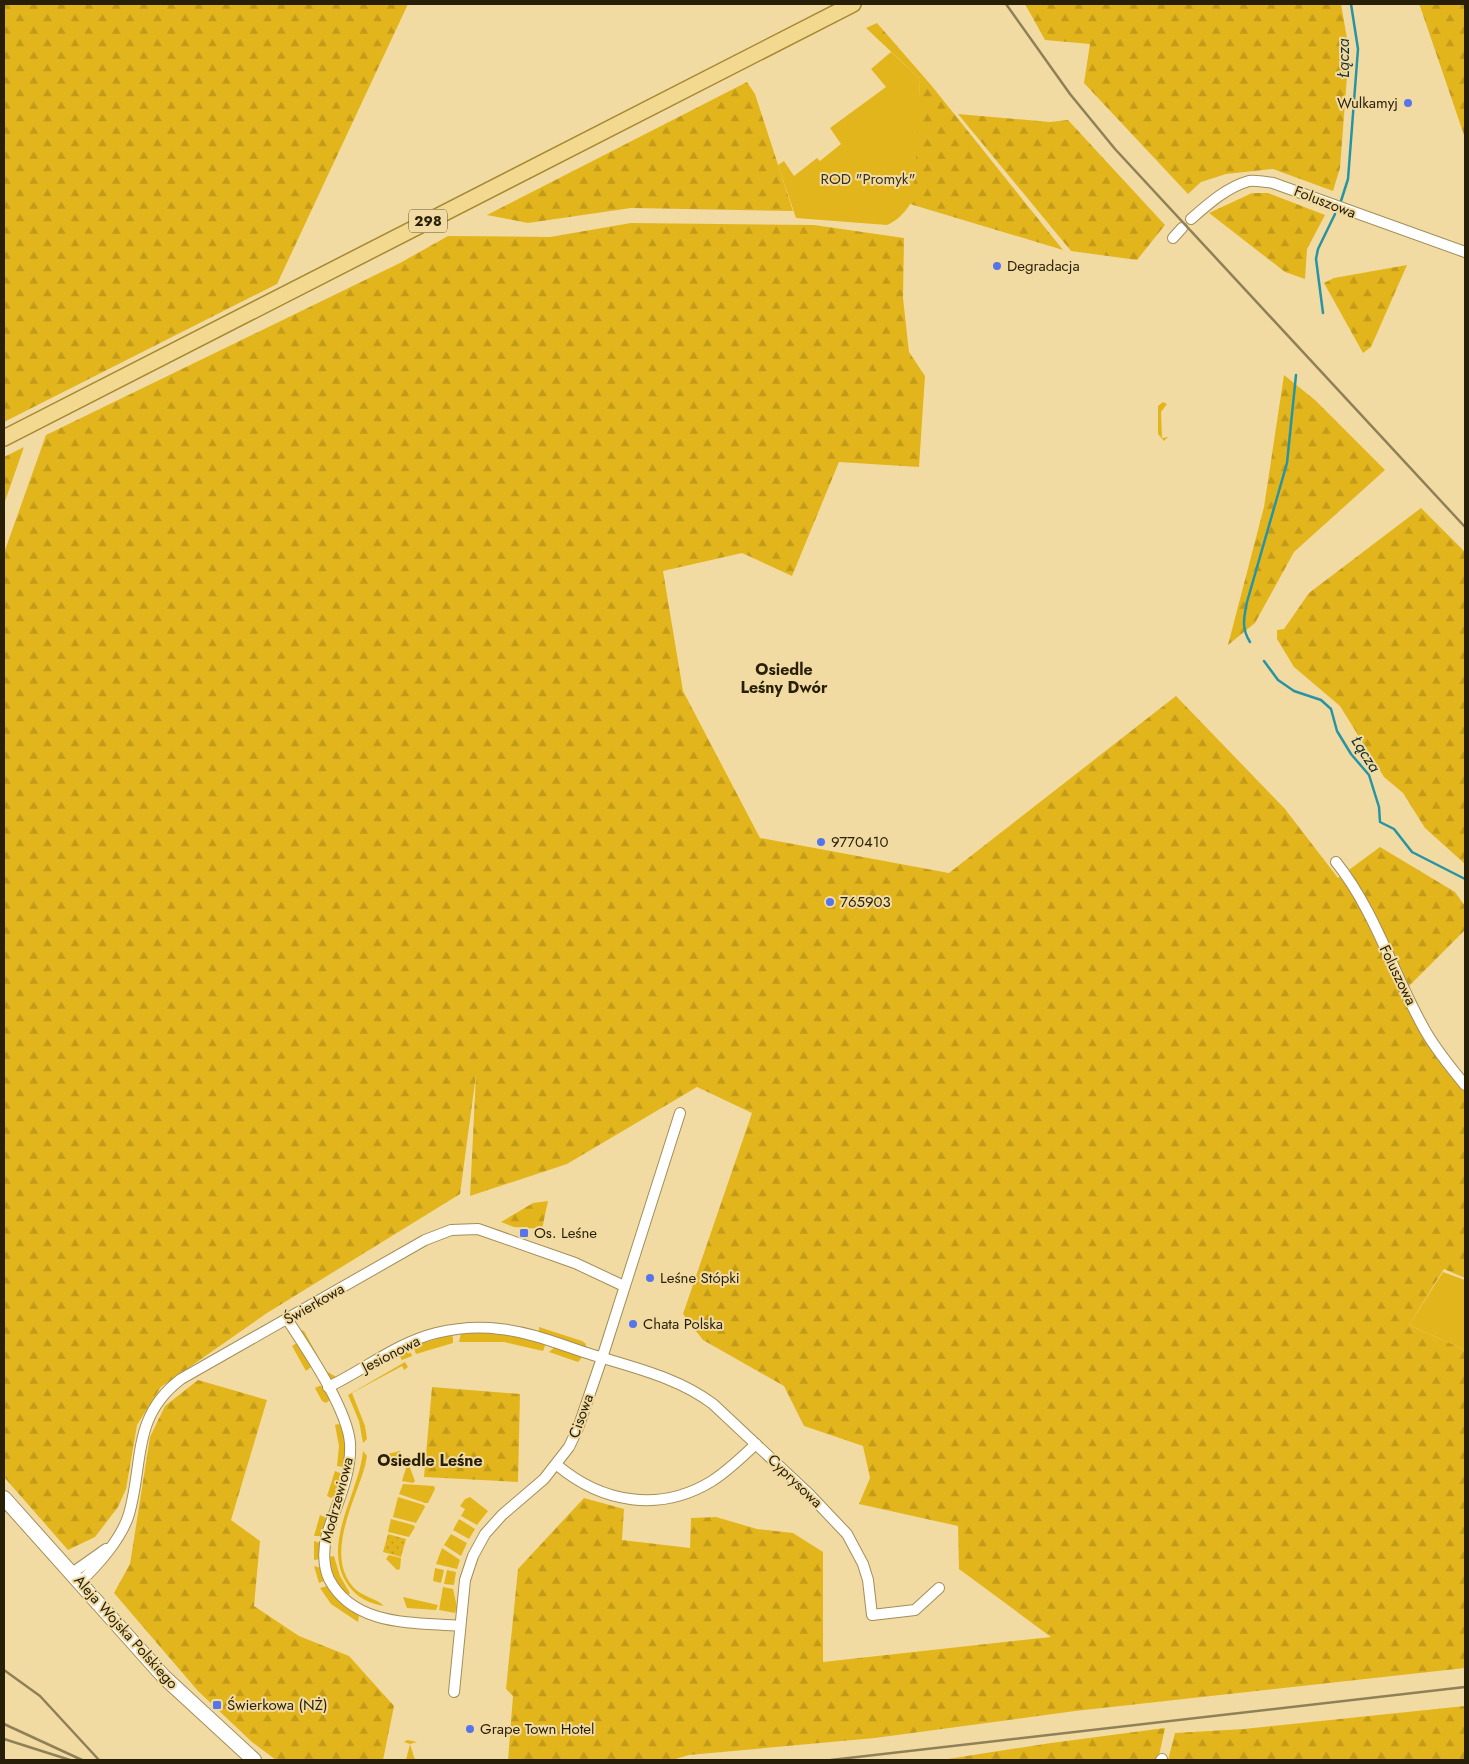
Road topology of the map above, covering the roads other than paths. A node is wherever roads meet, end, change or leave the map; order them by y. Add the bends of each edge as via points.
1 (853, 4) edge
2 (1191, 220) dead end
3 (1182, 228) dead end
4 (1173, 238) dead end
5 (1465, 252) edge
6 (4, 438) edge
7 (1336, 862) dead end
8 (1465, 1084) edge
9 (680, 1113) dead end
10 (624, 1286) junction
11 (287, 1319) junction
12 (602, 1358) junction
13 (328, 1387) junction
14 (756, 1444) junction
15 (557, 1465) junction
16 (4, 1498) edge
17 (76, 1577) junction
18 (939, 1588) dead end
19 (460, 1626) junction
20 (454, 1692) dead end
21 (254, 1760) edge

1 - 6 main road, 298
2 - 5 street, Foluszowa via 1228,190 1250,181 1273,183
3 - 4 street
7 - 8 street, Foluszowa via 1386,948 1426,1032
9 - 10 street, Cisowa
10 - 11 street, Świerkowa via 577,1263 492,1232 464,1228 438,1234
10 - 12 street, Cisowa
11 - 13 street, Modrzewiowa
11 - 17 street, Świerkowa via 182,1380 159,1400 145,1427 129,1516 96,1566
12 - 13 street, Jesionowa via 514,1330 461,1328 410,1342
12 - 14 street, Cyprysowa via 697,1392
12 - 15 street, Cisowa via 578,1428
13 - 19 street, Modrzewiowa via 343,1415 350,1445 347,1472 324,1548 327,1574 333,1585 349,1604 372,1616
14 - 15 street via 708,1484 689,1493 655,1500 625,1498 596,1491 574,1480
14 - 18 street, Cyprysowa via 847,1534 868,1580 872,1615 915,1610
15 - 19 street, Cisowa via 485,1534 465,1580
16 - 17 main road, Aleja Wojska Polskiego
17 - 21 main road, Aleja Wojska Polskiego via 164,1677
19 - 20 street, Cisowa

